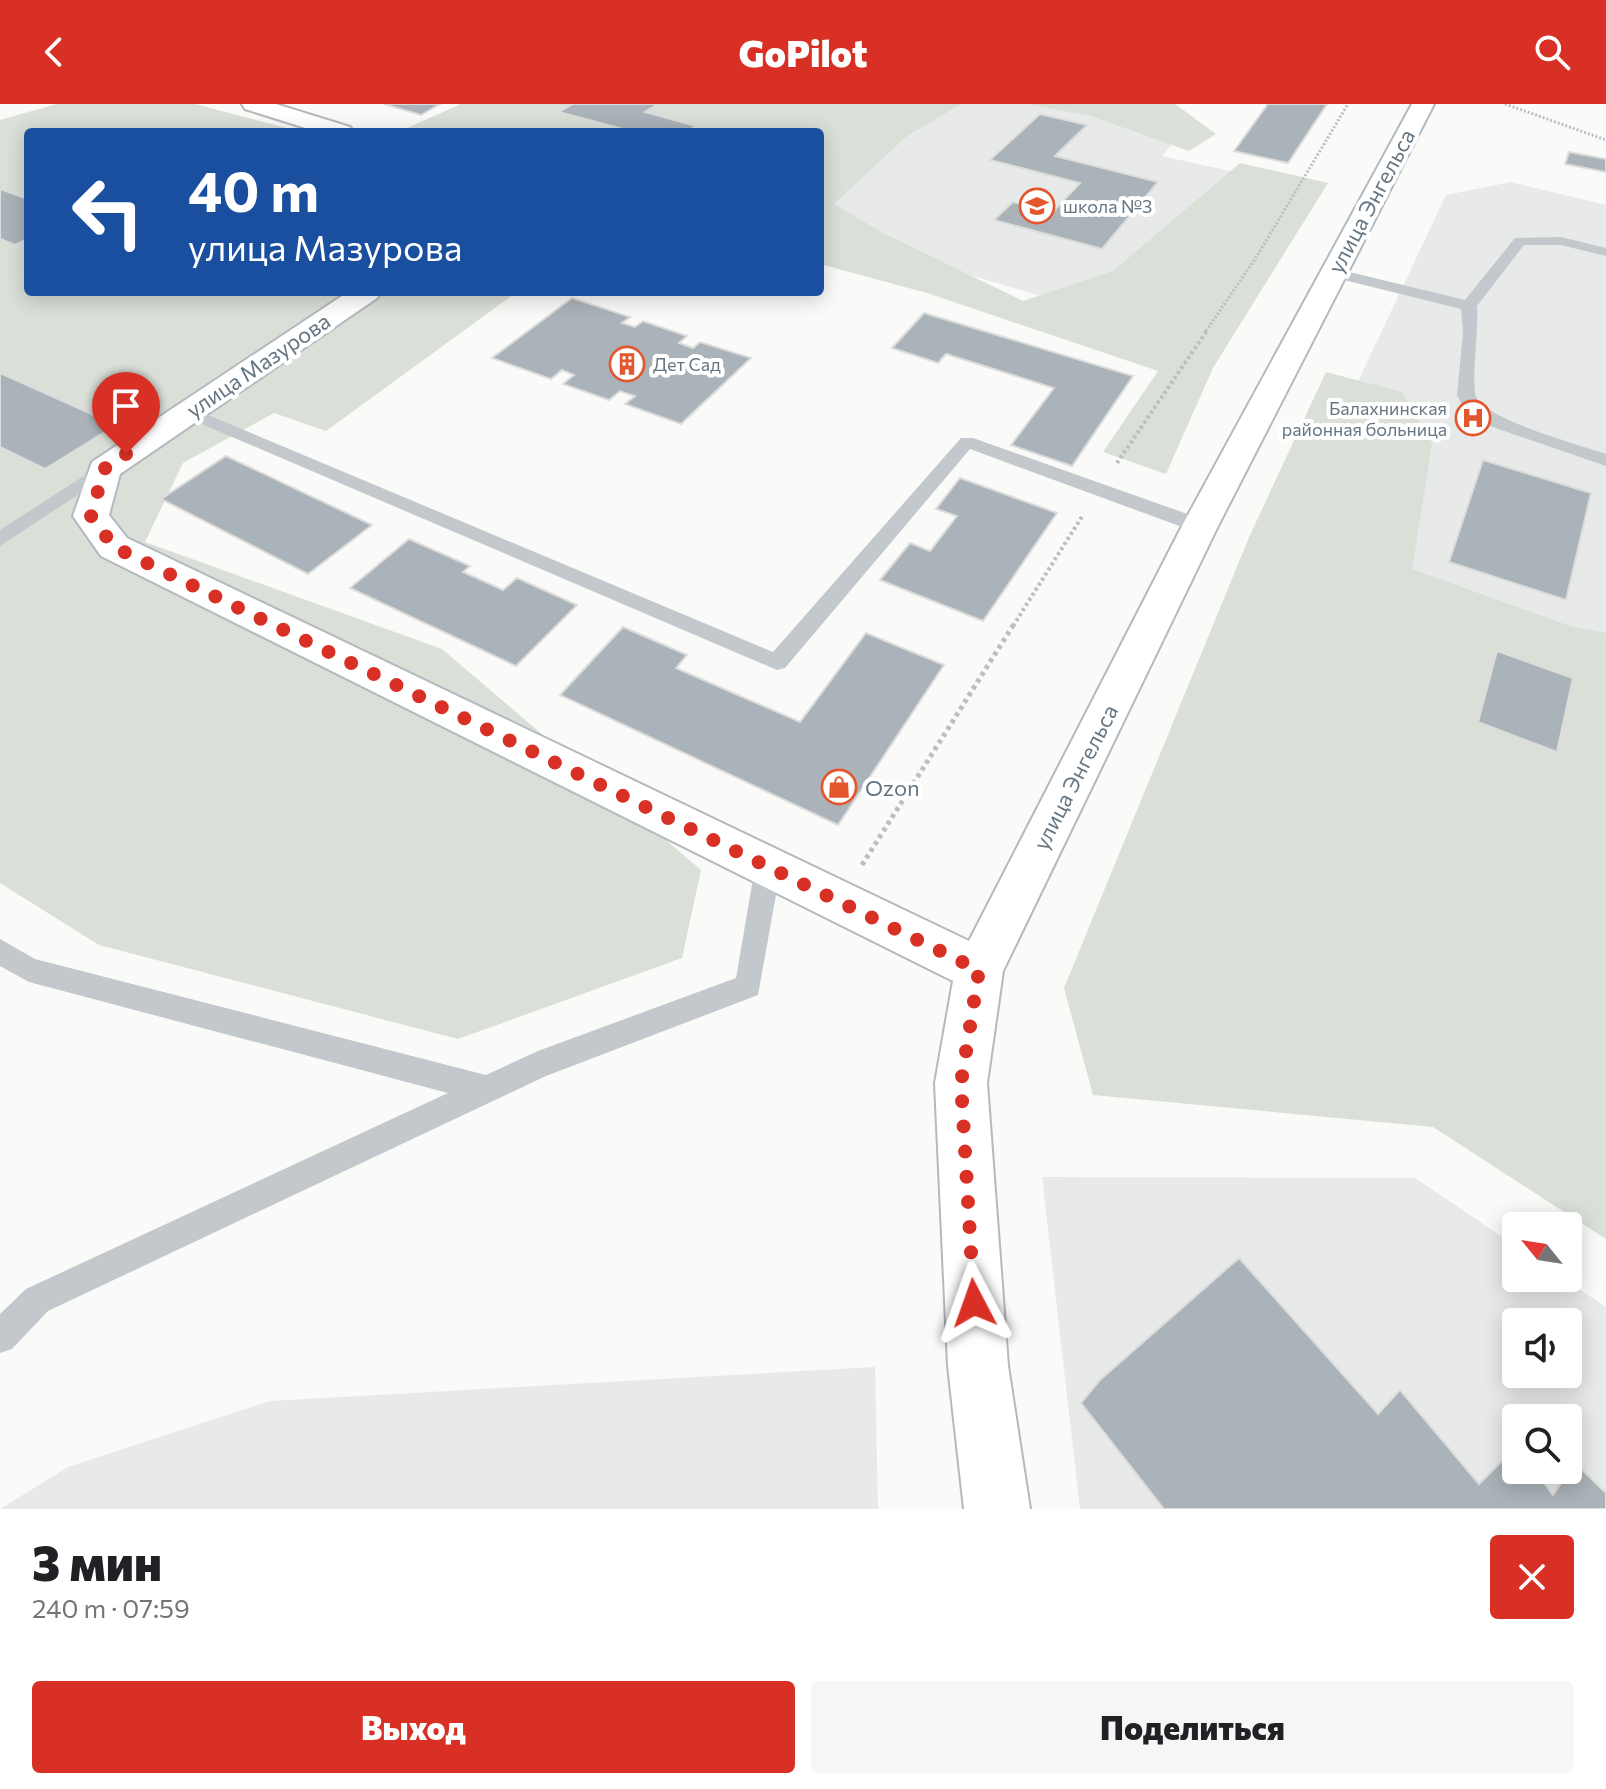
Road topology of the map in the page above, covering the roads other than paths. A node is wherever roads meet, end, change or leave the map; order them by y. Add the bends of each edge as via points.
1 (253, 104) edge
2 (1423, 104) edge
3 (329, 128) edge
4 (1606, 252) edge
5 (1333, 273) junction
6 (361, 296) edge
7 (1469, 306) junction
8 (189, 412) junction
9 (1606, 460) edge
10 (104, 469) junction
11 (1200, 526) junction
12 (0, 539) edge
13 (768, 867) junction
14 (0, 951) edge
15 (979, 970) junction
16 (487, 1089) junction
17 (0, 1337) edge
18 (997, 1509) edge

1 - 3 street
2 - 5 street, улица Энгельса
4 - 7 lane via 1561,241 1520,241
5 - 7 lane
5 - 11 street, улица Энгельса
6 - 8 street, улица Мазурова
7 - 9 lane via 1466,395 1472,409
8 - 10 street, улица Мазурова
8 - 11 lane via 777,662 967,442
10 - 12 lane
10 - 13 street via 91,516 114,547
11 - 15 street, улица Энгельса
13 - 15 street
13 - 16 lane via 748,986
14 - 16 lane via 29,970
15 - 18 street, улица Энгельса via 961,1083 978,1366
16 - 17 lane via 37,1300

